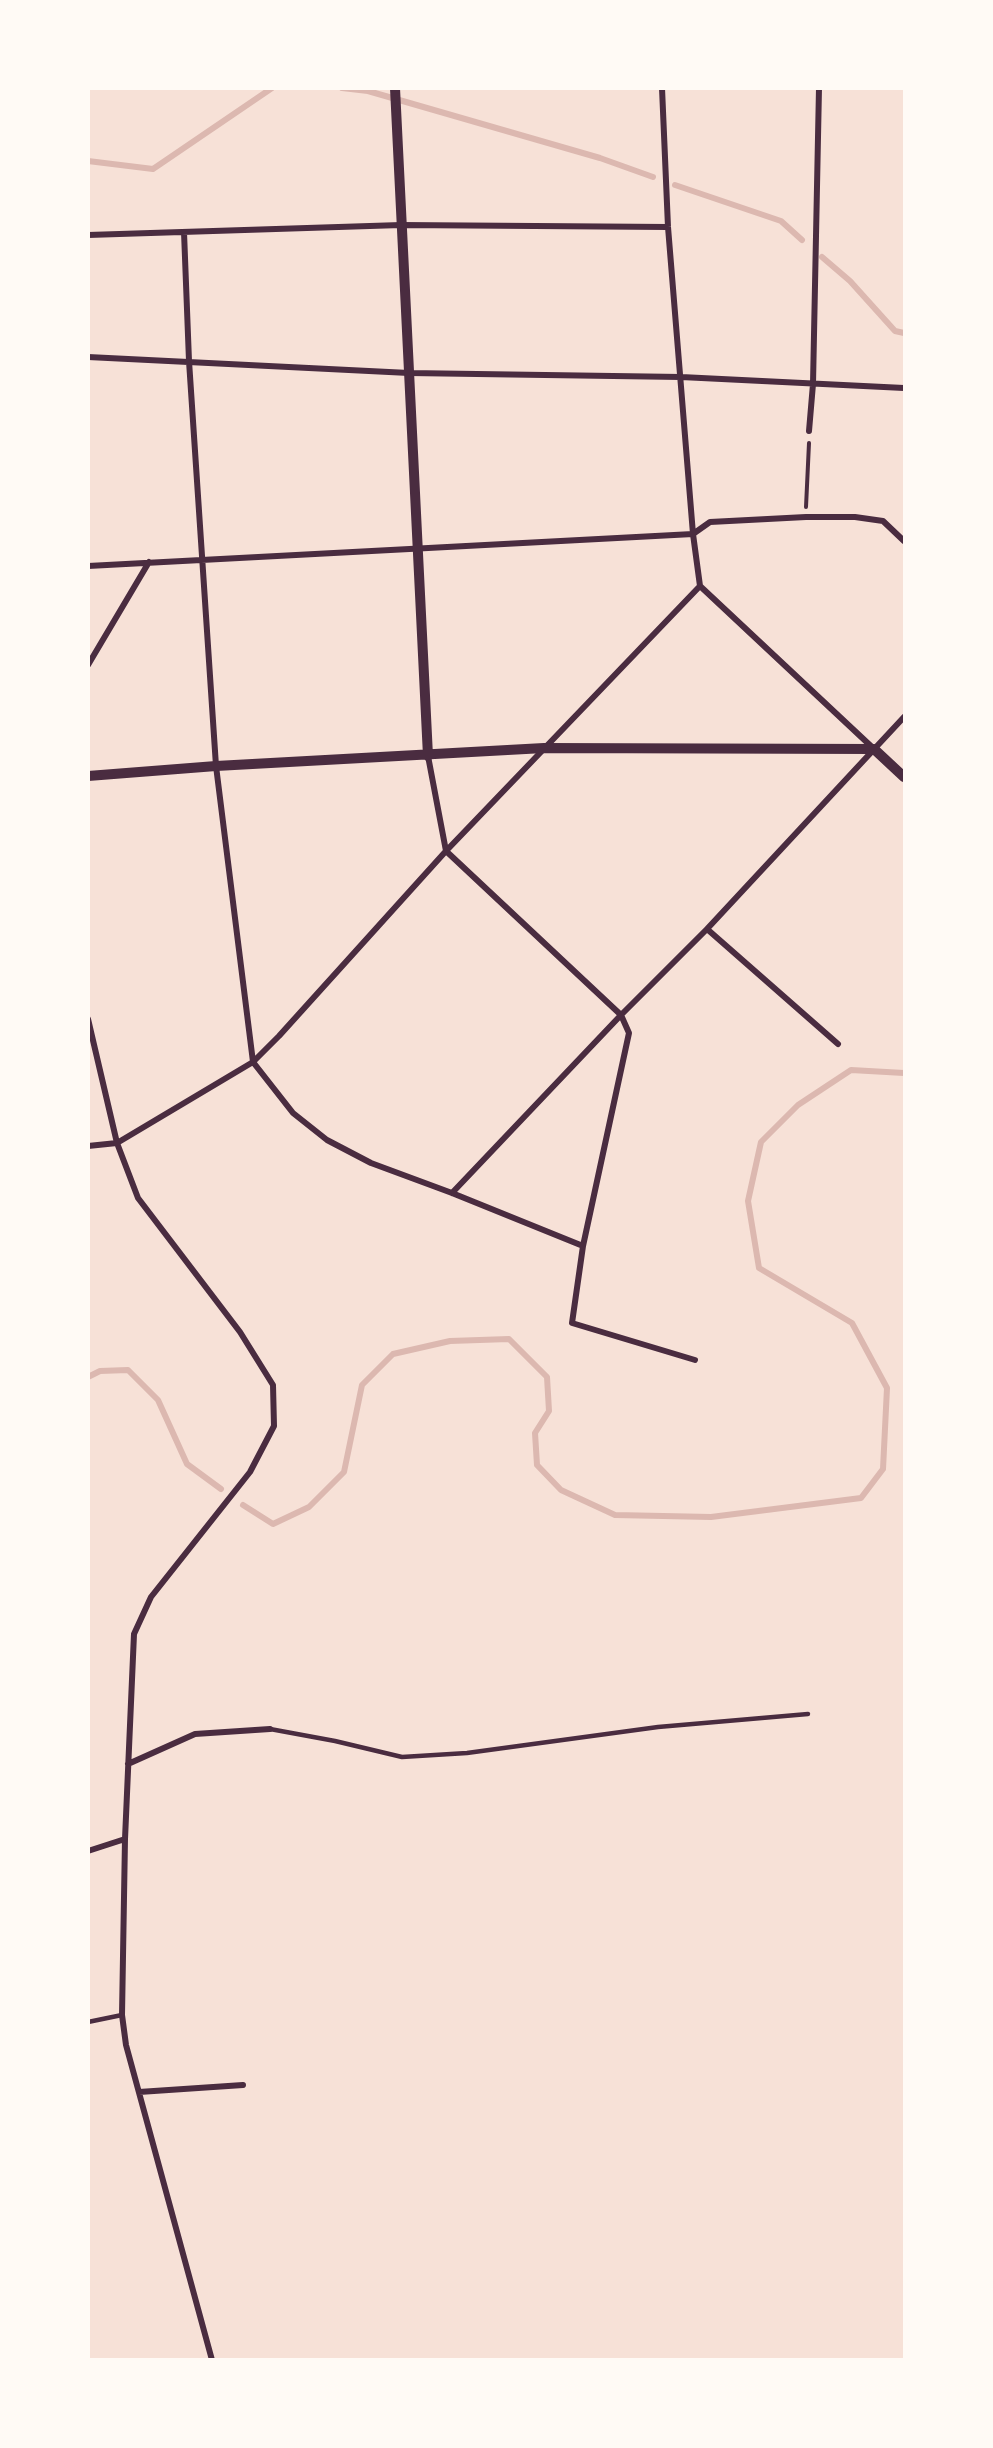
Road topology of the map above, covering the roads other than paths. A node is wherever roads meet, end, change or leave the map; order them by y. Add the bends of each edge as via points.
1 (396, 88) edge
2 (662, 88) edge
3 (819, 88) edge
4 (402, 225) junction
5 (668, 226) junction
6 (184, 232) junction
7 (88, 235) edge
8 (88, 357) edge
9 (189, 361) junction
10 (409, 373) junction
11 (681, 377) junction
12 (813, 384) junction
13 (904, 388) edge
14 (809, 431) road end
15 (693, 534) junction
16 (904, 541) edge
17 (418, 549) junction
18 (201, 559) junction
19 (149, 562) junction
20 (88, 566) edge
21 (700, 586) junction
22 (88, 665) edge
23 (904, 717) edge
24 (544, 748) junction
25 (874, 749) junction
26 (428, 756) junction
27 (216, 766) junction
28 (88, 776) edge
29 (904, 777) edge
30 (446, 851) junction
31 (707, 928) junction
32 (621, 1015) junction
33 (88, 1019) edge
34 (838, 1044) dead end
35 (253, 1062) junction
36 (117, 1143) junction
37 (88, 1146) edge
38 (452, 1193) junction
39 (583, 1246) junction
40 (695, 1360) dead end
41 (808, 1714) dead end
42 (270, 1729) joint
43 (128, 1764) junction
44 (125, 1839) junction
45 (88, 1851) edge
46 (122, 2015) junction
47 (88, 2022) edge
48 (243, 2085) dead end
49 (139, 2092) junction
50 (212, 2360) edge

1 - 4 street
2 - 5 street
3 - 12 street
4 - 5 street
4 - 6 street
4 - 10 street
5 - 11 street
6 - 7 street
6 - 9 street
8 - 9 street
9 - 10 street
9 - 18 street
10 - 11 street
10 - 17 street
11 - 12 street
11 - 15 street
12 - 13 street
12 - 14 street
15 - 16 street via 710,522 855,517 883,521
15 - 17 street
15 - 21 street
17 - 18 street
17 - 26 street
18 - 19 street
18 - 27 street
19 - 20 street
19 - 22 street
21 - 24 street
21 - 25 street
23 - 25 street
24 - 25 street
24 - 26 street
24 - 30 street
25 - 29 street
25 - 31 street
26 - 27 street
26 - 30 street
27 - 28 street
27 - 35 street
30 - 32 street
30 - 35 street
31 - 32 street
31 - 34 street
32 - 38 street
32 - 39 street via 629,1033
33 - 36 street
35 - 36 street
35 - 38 street via 293,1113 327,1140 371,1164
36 - 37 street
36 - 43 street via 138,1198 240,1332 273,1384 274,1426 250,1472 151,1597 134,1634
38 - 39 street
39 - 40 street via 572,1323
41 - 42 lane via 658,1726 467,1753 402,1757
42 - 43 street via 195,1734
43 - 44 street
44 - 45 street
44 - 46 street
46 - 47 lane
46 - 49 street
48 - 49 street
49 - 50 street

